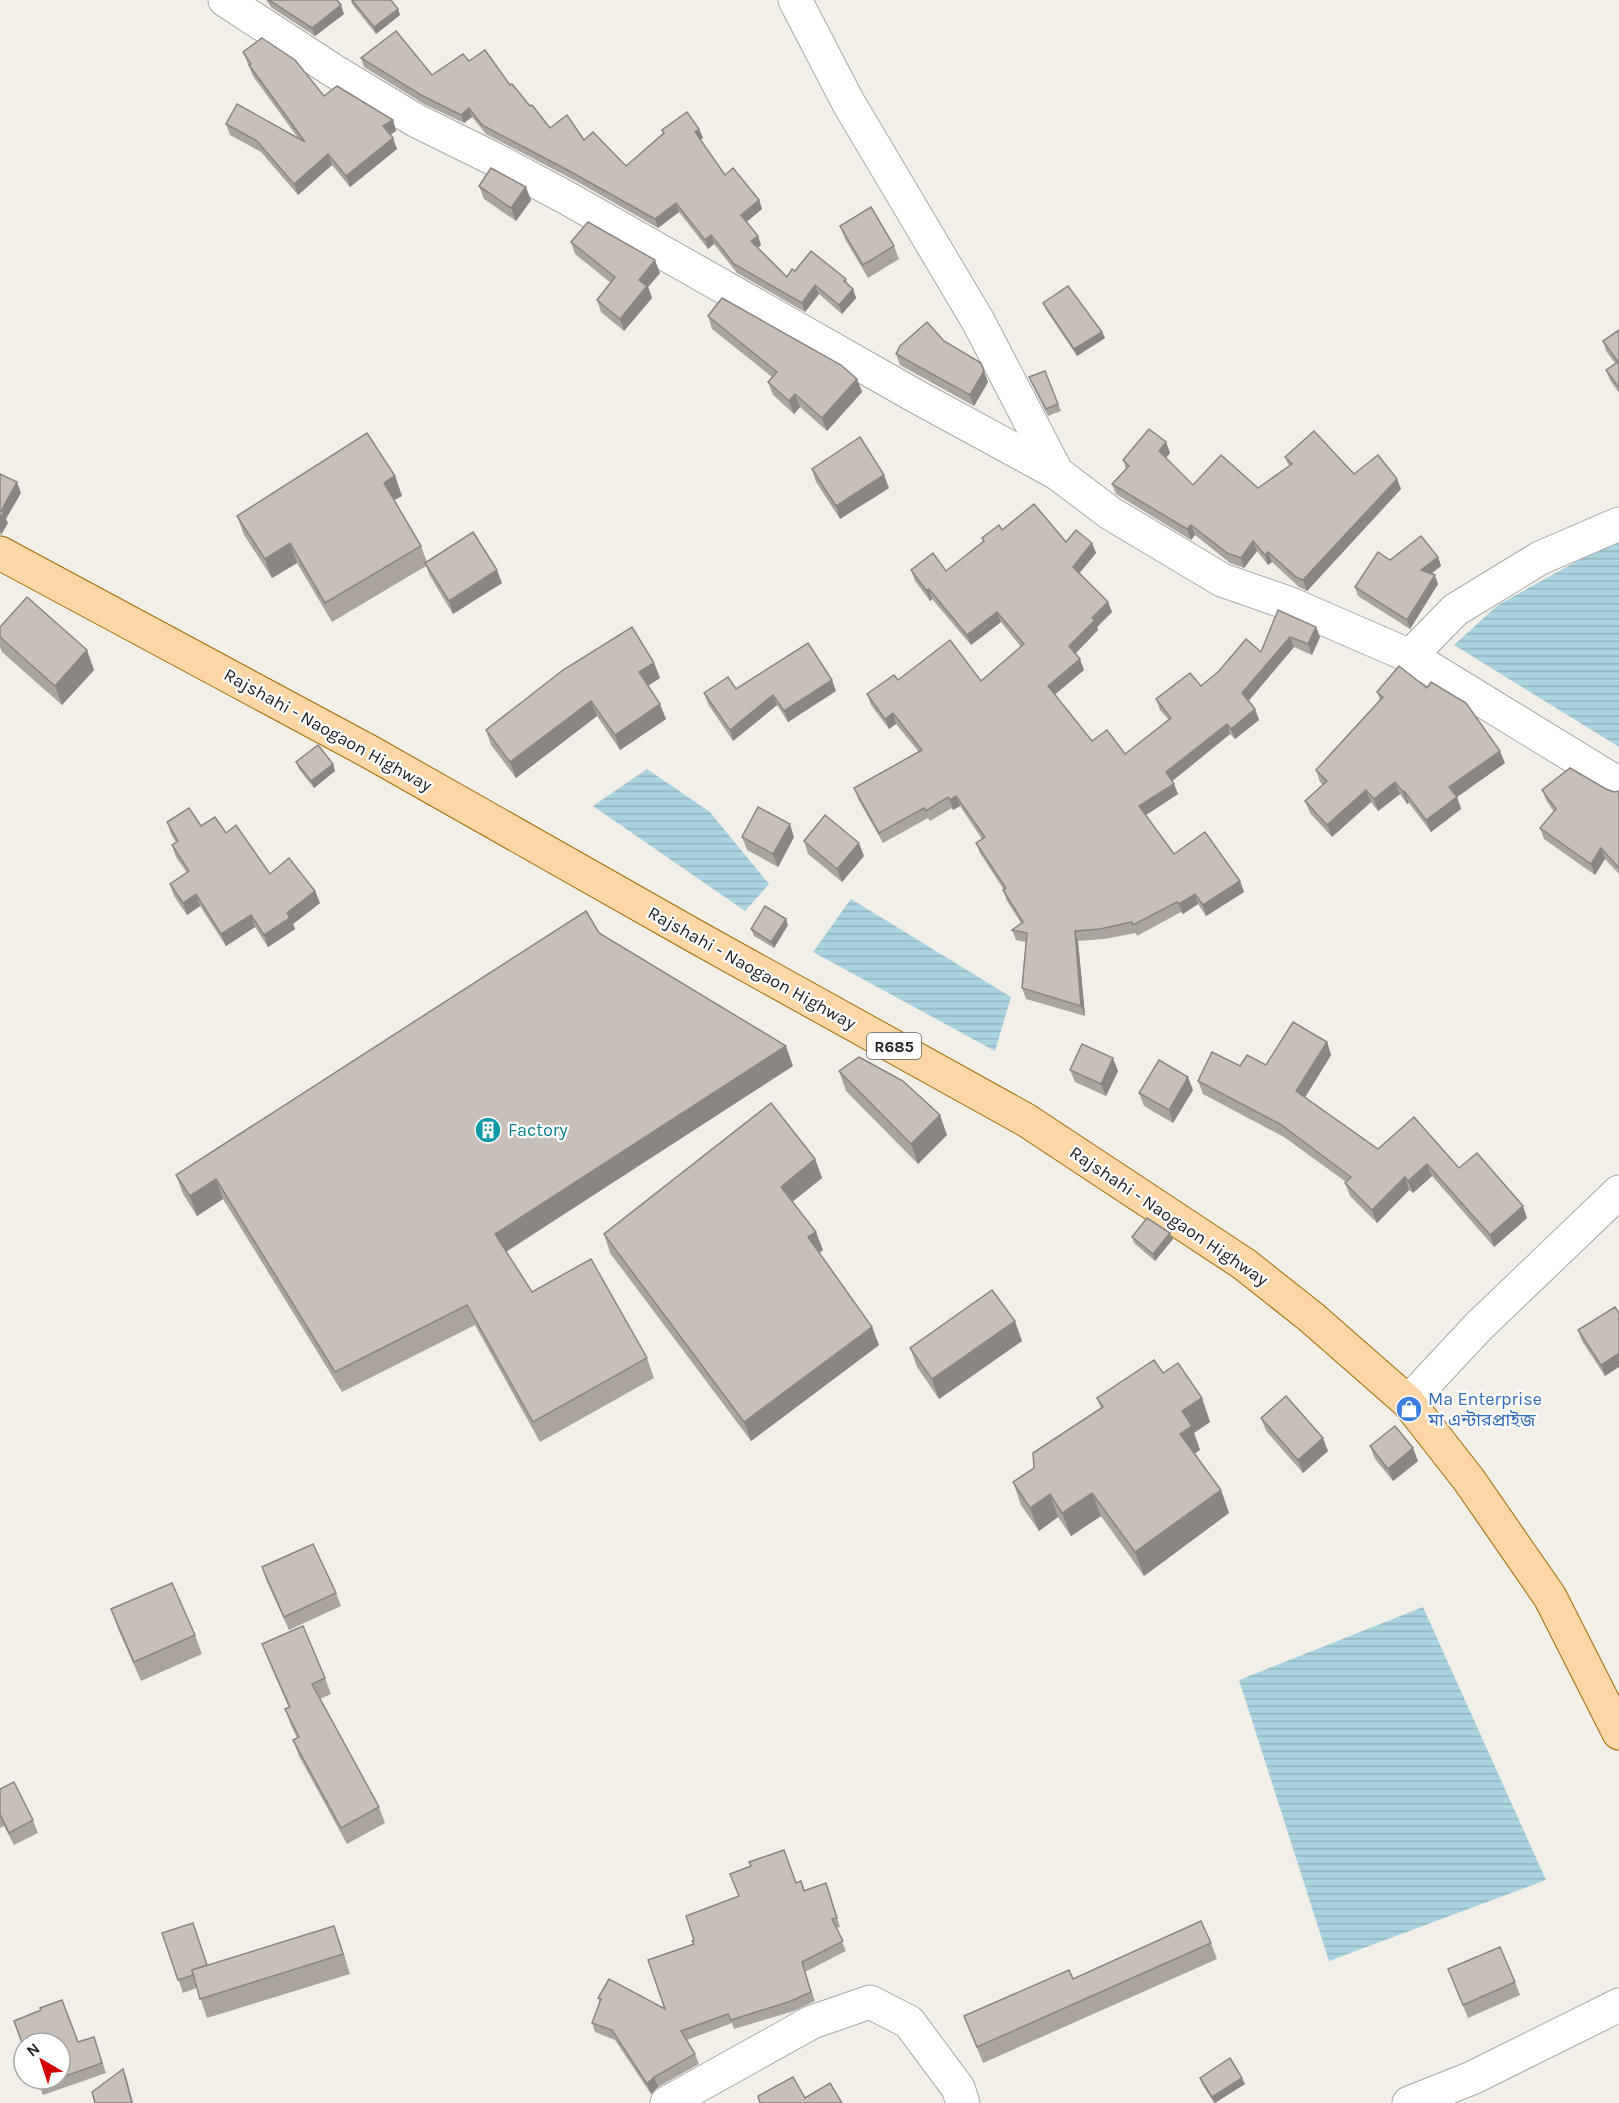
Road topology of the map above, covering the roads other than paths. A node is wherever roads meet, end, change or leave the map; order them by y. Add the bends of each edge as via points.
1 (225, 0) edge
2 (795, 0) edge
3 (1057, 473) junction
4 (1619, 524) edge
5 (0, 553) edge
6 (1410, 656) junction
7 (1619, 784) edge
8 (1619, 1192) edge
9 (1408, 1402) junction
10 (1619, 1733) edge
11 (1619, 2005) edge
12 (667, 2103) edge
13 (963, 2103) edge
14 (1409, 2103) edge

1 - 3 street via 415,120 567,198
2 - 3 street via 848,102 978,321
3 - 6 street via 1110,513 1222,580 1288,603
4 - 6 street via 1540,558 1455,610
5 - 9 main road, Rajshahi - Naogaon Highway / R685 via 370,752 1026,1120 1244,1264
6 - 7 street
8 - 9 street via 1479,1326
9 - 10 main road, Rajshahi - Naogaon Highway / R685 via 1550,1597
11 - 14 street via 1472,2078
12 - 13 street via 812,2022 870,2002 909,2022 958,2088

